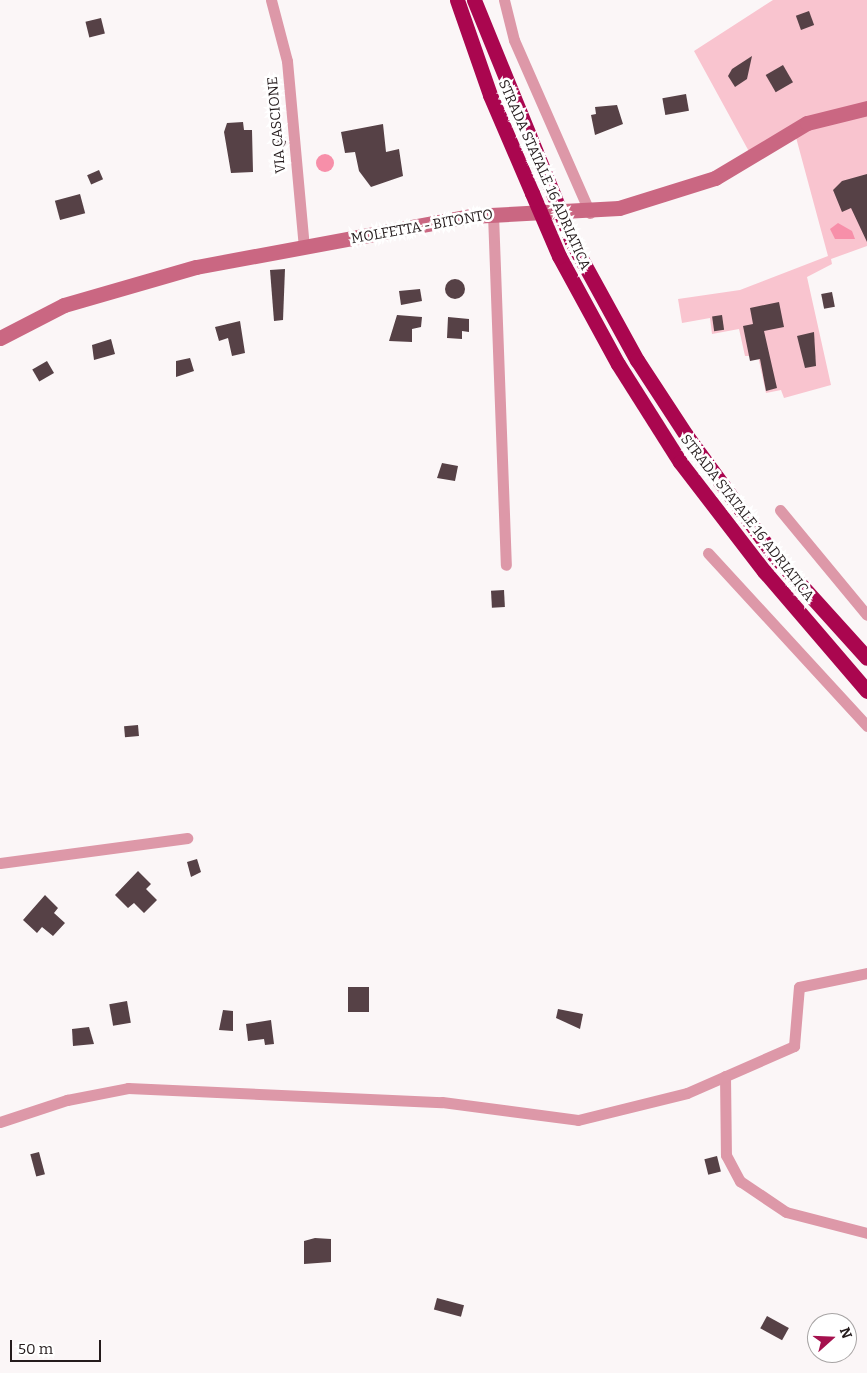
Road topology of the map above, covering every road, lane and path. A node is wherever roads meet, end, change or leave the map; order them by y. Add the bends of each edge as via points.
1 (271, 0) edge
2 (457, 0) edge
3 (474, 0) edge
4 (504, 0) edge
5 (867, 108) edge
6 (590, 213) junction
7 (493, 214) junction
8 (304, 248) junction
9 (0, 338) edge
10 (780, 510) dead end
11 (708, 554) dead end
12 (506, 565) dead end
13 (867, 615) edge
14 (867, 658) edge
15 (867, 691) edge
16 (867, 726) edge
17 (187, 838) dead end
18 (0, 863) edge
19 (867, 972) edge
20 (725, 1076) junction
21 (0, 1122) edge
22 (867, 1233) edge

1 - 8 street, VIA CASCIONE via 287,61
2 - 15 highway, STRADA STATALE 16 ADRIATICA, bridge via 490,95 559,256 618,364 680,462 764,571
3 - 14 highway, STRADA STATALE 16 ADRIATICA, bridge via 572,242 686,435 773,554
4 - 6 street via 514,40
5 - 6 main road, MOLFETTA - BITONTO via 807,123 715,178
6 - 7 main road, MOLFETTA - BITONTO
7 - 8 main road, MOLFETTA - BITONTO
7 - 12 street
8 - 9 main road, MOLFETTA - BITONTO via 170,273 64,306
10 - 13 street
11 - 16 street
17 - 18 street
19 - 20 street via 799,987 794,1046
20 - 21 street via 687,1093 578,1120 442,1102 128,1088 67,1100
20 - 22 street via 726,1155 740,1181 786,1212

